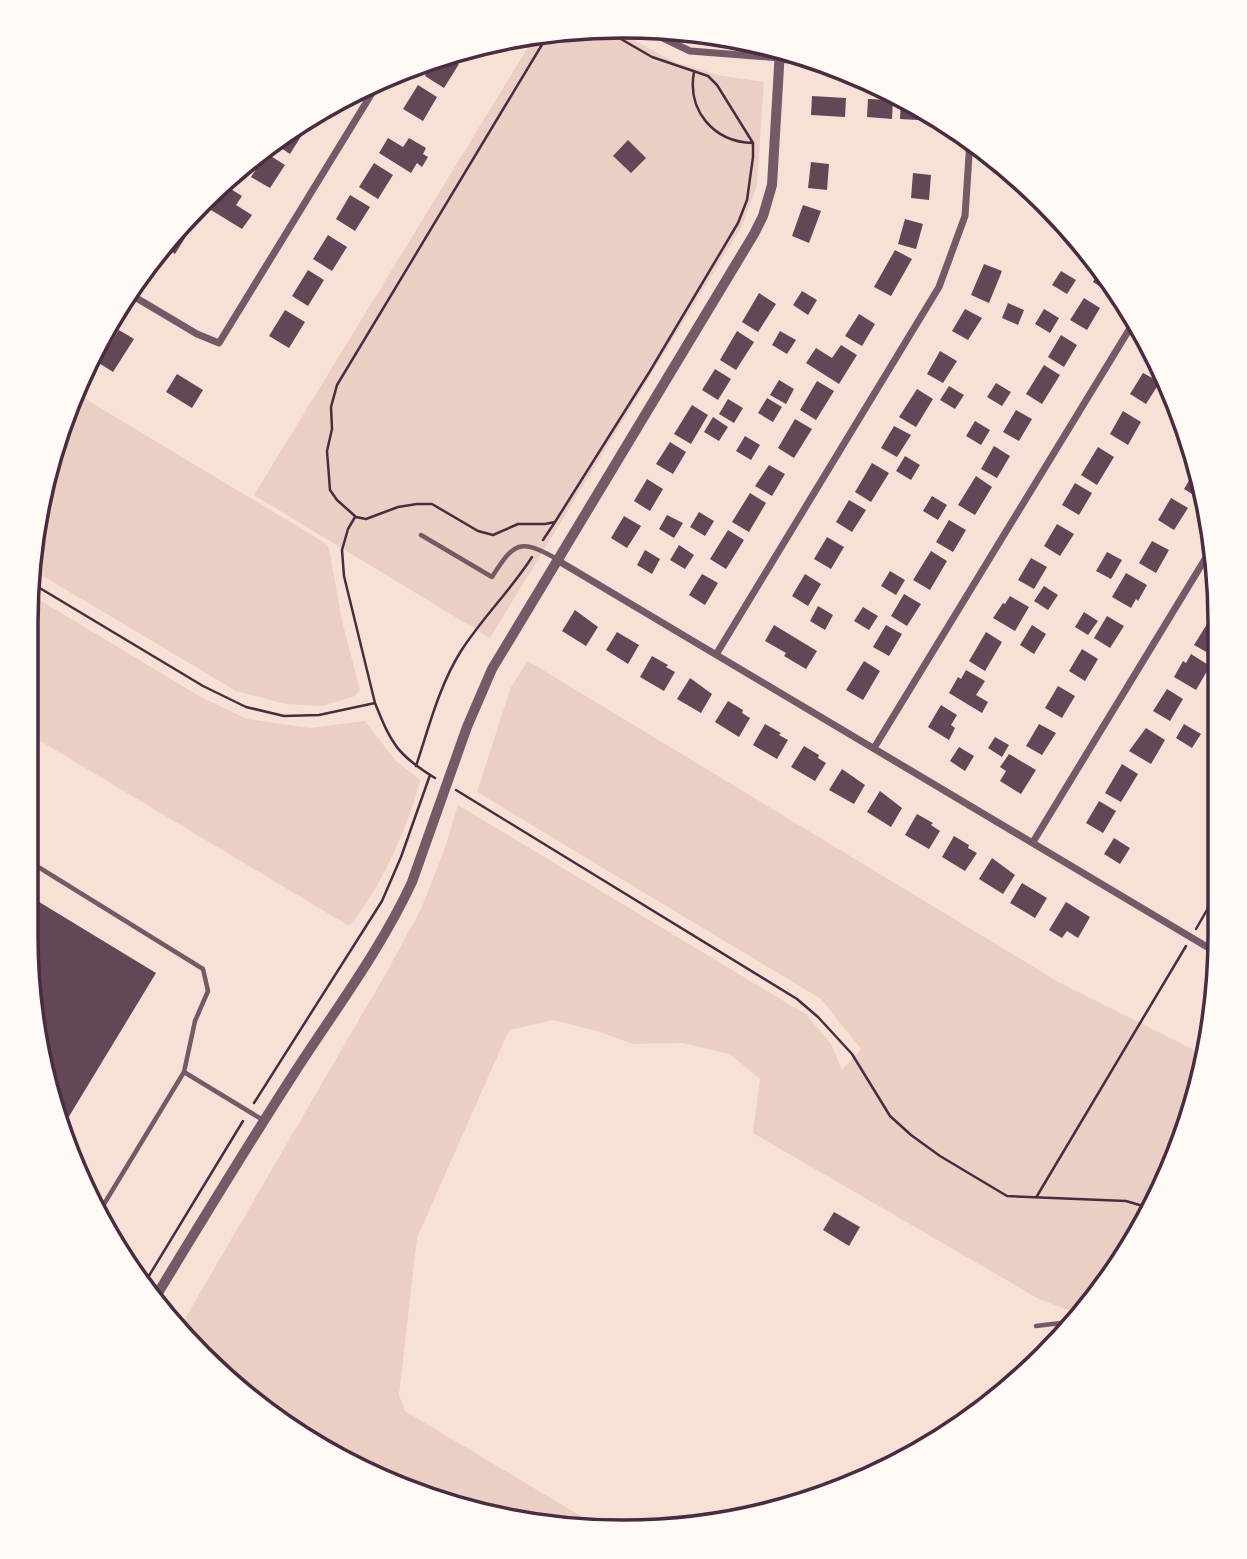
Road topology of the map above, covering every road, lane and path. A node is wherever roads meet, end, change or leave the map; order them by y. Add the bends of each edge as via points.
1 (620, 38) edge
2 (667, 41) edge
3 (543, 45) edge
4 (752, 53) edge
5 (780, 60) edge
6 (694, 72) junction
7 (370, 97) edge
8 (752, 143) junction
9 (969, 151) edge
10 (137, 298) edge
11 (1129, 330) edge
12 (356, 517) junction
13 (555, 522) junction
14 (421, 535) dead end
15 (538, 548) junction
16 (558, 560) junction
17 (1204, 560) edge
18 (40, 588) edge
19 (717, 653) junction
20 (375, 703) junction
21 (874, 748) junction
22 (415, 767) junction
23 (430, 775) junction
24 (447, 785) junction
25 (1033, 842) junction
26 (38, 867) edge
27 (1208, 909) edge
28 (1191, 937) junction
29 (1208, 947) edge
30 (184, 1072) junction
31 (249, 1111) junction
32 (264, 1120) junction
33 (1037, 1196) junction
34 (104, 1204) edge
35 (1142, 1206) edge
36 (148, 1277) edge
37 (159, 1292) edge
38 (1061, 1323) edge
39 (1037, 1326) dead end

1 - 6 path via 652,57
2 - 4 street via 690,51
3 - 12 path via 337,386 327,451 330,490
5 - 16 street via 772,185 763,216
6 - 8 path via 713,79
6 - 8 path via 695,104 705,123 732,140
7 - 10 street via 219,343
8 - 13 path via 747,200 738,223
9 - 19 street via 965,216 939,287
11 - 21 street
12 - 13 path via 366,519 398,507 432,504 493,535 518,524
12 - 20 path via 342,550 344,576
13 - 15 path
14 - 15 lane via 492,577 506,555 520,546
15 - 16 lane
15 - 22 path via 475,631 443,684
16 - 19 street
16 - 24 street via 492,669
17 - 25 street
18 - 20 path via 246,707 284,716 319,715
19 - 21 street
20 - 22 path via 389,738
21 - 25 street
22 - 23 path
23 - 24 path
23 - 31 path via 382,901
24 - 32 street via 401,905
24 - 33 path via 797,999 838,1037 890,1116 911,1135 1007,1196
25 - 28 street
26 - 30 lane via 203,970 208,991 195,1021
27 - 28 path
28 - 29 street
28 - 33 path
30 - 31 lane
30 - 34 lane
31 - 32 lane
31 - 36 path
32 - 37 street
33 - 35 path
38 - 39 lane

